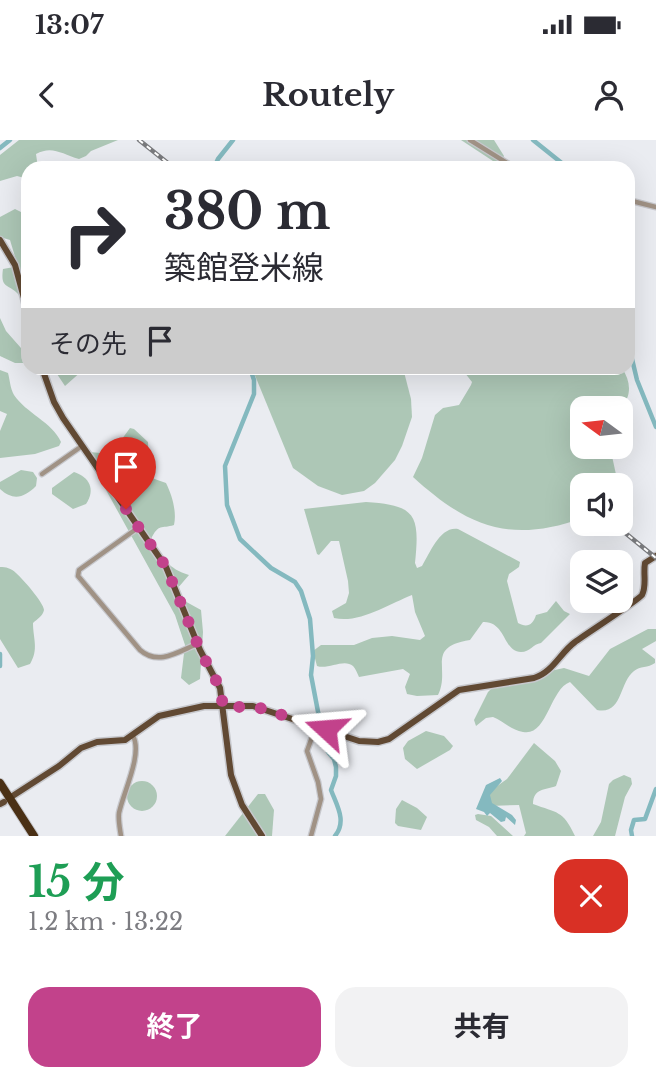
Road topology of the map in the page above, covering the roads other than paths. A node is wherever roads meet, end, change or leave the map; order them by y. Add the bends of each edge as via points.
1 (470, 140) edge
2 (503, 161) edge
3 (635, 202) edge
4 (656, 207) edge
5 (0, 240) edge
6 (21, 287) edge
7 (44, 375) edge
8 (82, 446) junction
9 (42, 474) dead end
10 (139, 527) junction
11 (656, 556) edge
12 (197, 644) junction
13 (223, 706) junction
14 (320, 727) junction
15 (133, 736) junction
16 (0, 783) edge
17 (0, 790) edge
18 (11, 797) dead end
19 (32, 836) edge
20 (121, 836) edge
21 (262, 836) edge
22 (311, 836) edge

1 - 2 street
3 - 4 street
5 - 6 main road via 15,265
7 - 8 main road via 54,402
8 - 9 street
8 - 10 main road
10 - 12 main road via 166,567
10 - 12 street via 79,570 78,576 149,657 164,658
11 - 14 main road via 645,563 644,590 638,600 572,644 540,676 458,690 394,736 378,742 359,741
12 - 13 main road via 220,688
13 - 14 main road via 260,708
13 - 15 main road via 163,714
13 - 21 main road via 234,786
14 - 22 street via 307,745 321,799
15 - 18 main road via 81,748
15 - 20 street via 135,763 118,816
16 - 19 highway
17 - 19 highway

